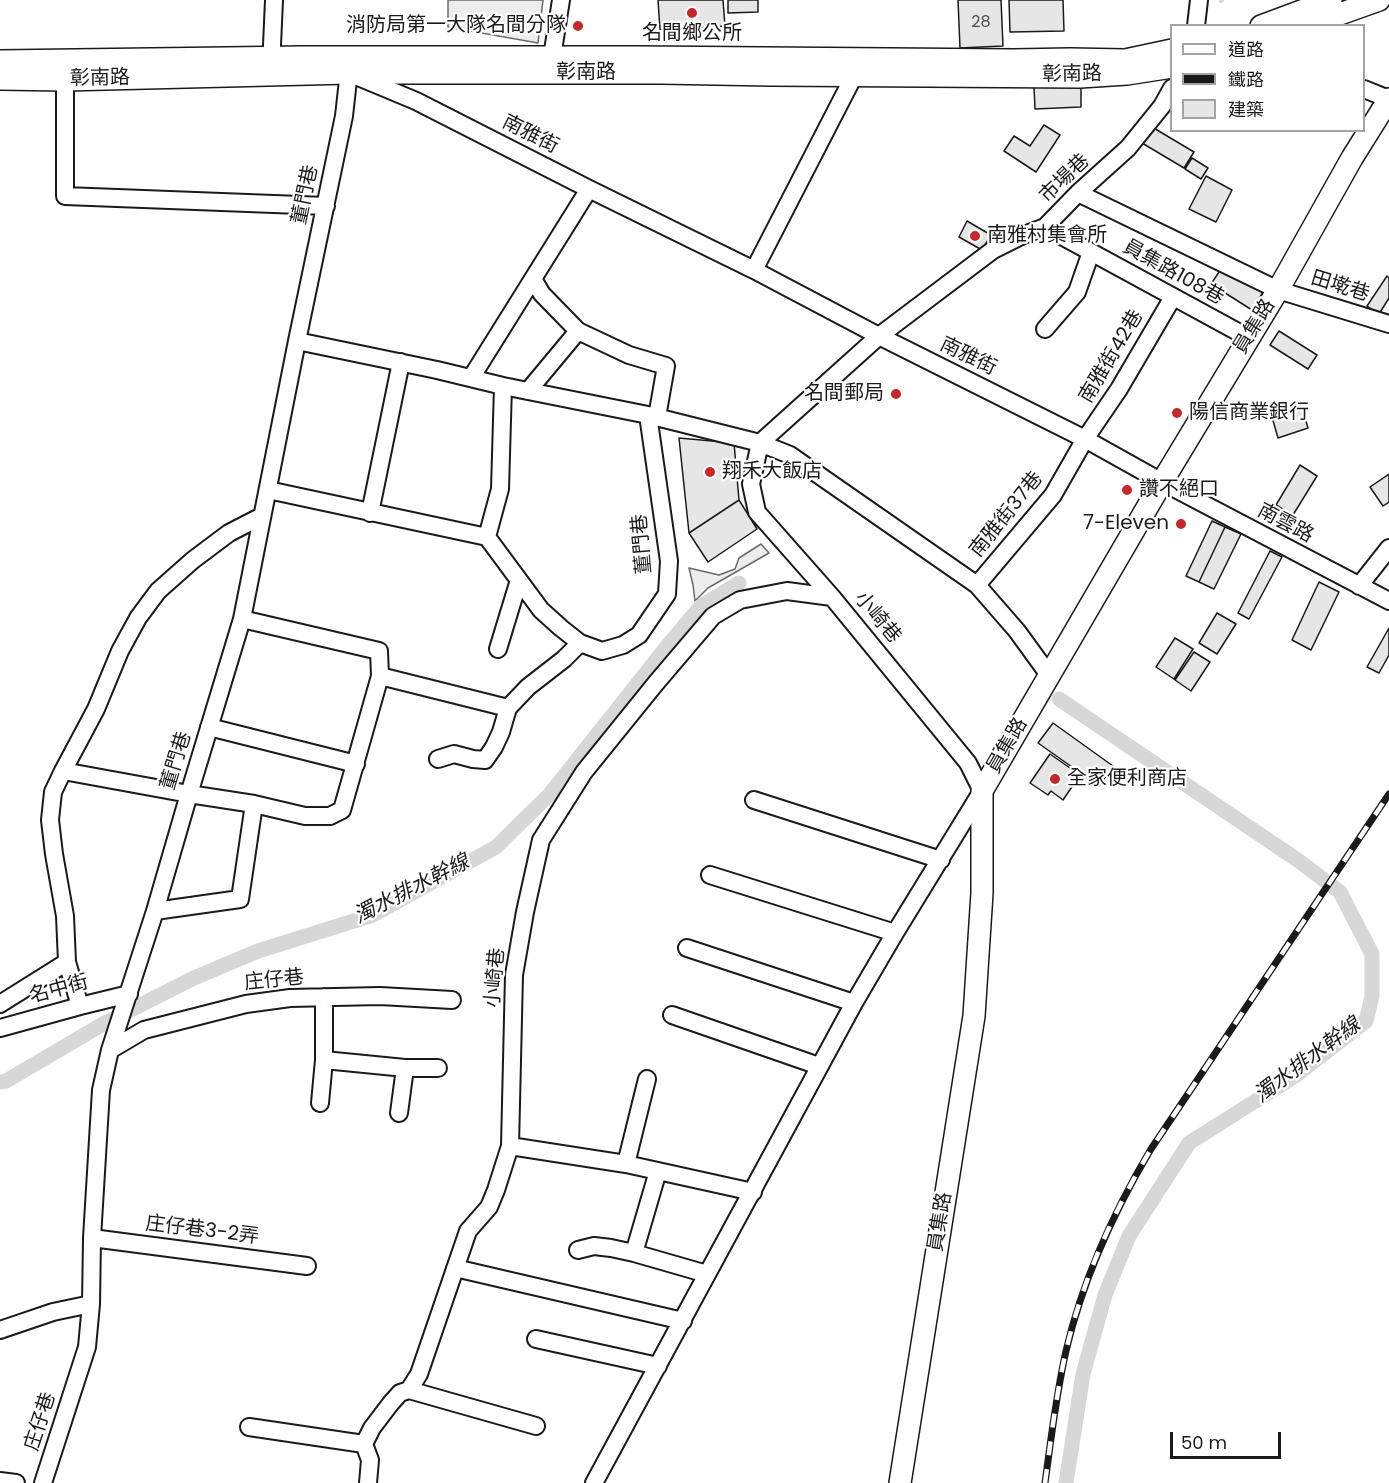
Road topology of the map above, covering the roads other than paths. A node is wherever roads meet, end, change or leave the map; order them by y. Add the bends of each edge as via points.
1 (274, 0) edge
2 (561, 0) edge
3 (1199, 0) edge
4 (1331, 0) edge
5 (1379, 0) edge
6 (1196, 24) edge
7 (1266, 24) edge
8 (1312, 24) edge
9 (1170, 50) edge
10 (552, 57) junction
11 (0, 61) edge
12 (350, 65) junction
13 (271, 66) junction
14 (858, 67) junction
15 (1170, 67) edge
16 (0, 80) edge
17 (64, 80) junction
18 (1365, 89) edge
19 (1170, 92) edge
20 (1389, 99) edge
21 (589, 189) junction
22 (1078, 193) junction
23 (326, 206) junction
24 (1046, 227) junction
25 (1091, 252) junction
26 (754, 270) junction
27 (533, 279) junction
28 (1278, 290) junction
29 (1173, 297) junction
30 (1389, 324) edge
31 (1045, 329) dead end
32 (578, 331) junction
33 (879, 336) junction
34 (1249, 338) junction
35 (297, 341) junction
36 (401, 362) junction
37 (471, 378) junction
38 (503, 386) junction
39 (528, 391) junction
40 (653, 416) junction
41 (1085, 439) junction
42 (760, 443) junction
43 (1162, 483) junction
44 (268, 490) junction
45 (370, 513) junction
46 (262, 516) junction
47 (487, 537) junction
48 (1389, 548) edge
49 (519, 580) junction
50 (977, 585) junction
51 (1359, 586) junction
52 (832, 597) junction
53 (1389, 601) edge
54 (242, 619) junction
55 (580, 643) junction
56 (498, 649) dead end
57 (1049, 675) junction
58 (380, 676) junction
59 (508, 708) junction
60 (209, 727) junction
61 (438, 759) dead end
62 (356, 764) junction
63 (63, 771) junction
64 (982, 791) junction
65 (189, 794) junction
66 (754, 800) dead end
67 (254, 804) junction
68 (941, 860) junction
69 (710, 874) dead end
70 (155, 911) junction
71 (895, 933) junction
72 (687, 948) dead end
73 (68, 962) junction
74 (129, 994) junction
75 (324, 998) junction
76 (452, 1000) dead end
77 (854, 1003) junction
78 (0, 1004) edge
79 (80, 1006) junction
80 (672, 1015) dead end
81 (0, 1028) edge
82 (111, 1047) junction
83 (324, 1060) junction
84 (819, 1066) junction
85 (405, 1068) junction
86 (438, 1068) dead end
87 (647, 1079) dead end
88 (320, 1103) dead end
89 (399, 1113) dead end
90 (510, 1146) junction
91 (626, 1164) junction
92 (658, 1171) junction
93 (753, 1192) junction
94 (92, 1238) junction
95 (578, 1250) dead end
96 (634, 1253) junction
97 (307, 1266) dead end
98 (455, 1268) junction
99 (707, 1274) junction
100 (91, 1304) junction
101 (683, 1321) junction
102 (0, 1330) edge
103 (536, 1339) dead end
104 (658, 1366) junction
105 (409, 1390) junction
106 (536, 1426) dead end
107 (249, 1427) dead end
108 (364, 1444) junction
109 (0, 1480) edge
110 (16, 1483) edge
111 (43, 1483) edge
112 (368, 1483) edge
113 (594, 1483) edge
114 (900, 1483) edge

1 - 13 street
2 - 10 street, 彰南路
3 - 6 street
4 - 7 main road
5 - 8 main road
9 - 14 main road, 彰南路 via 1125,60 1070,58
10 - 12 main road, 彰南路
10 - 14 main road, 彰南路
11 - 13 main road, 彰南路
12 - 13 main road, 彰南路
12 - 14 main road, 彰南路 via 661,73
12 - 21 street, 南雅街
12 - 23 street, 董門巷
13 - 17 main road, 彰南路
14 - 15 main road, 彰南路 via 1080,77
14 - 26 street
16 - 17 main road, 彰南路
17 - 23 street via 65,196
18 - 20 street
19 - 22 street, 市場巷 via 1128,148
20 - 28 main road, 員集路
21 - 26 street, 南雅街
21 - 27 street
22 - 24 street, 市場巷
22 - 28 street, 田墘巷
23 - 35 street, 董門巷
24 - 25 street, 員集路108巷
24 - 33 street, 市場巷 via 993,250
25 - 29 street, 員集路108巷
25 - 31 street via 1077,291
26 - 33 street, 南雅街
27 - 32 street via 542,294
27 - 37 street
28 - 30 street, 田墘巷
28 - 34 main road, 員集路
29 - 34 street, 員集路108巷
29 - 41 street, 南雅街42巷 via 1119,390
32 - 39 street
32 - 40 street, 董門巷 via 629,356 666,366
33 - 41 street, 南雅街
33 - 42 street, 市場巷
34 - 43 main road, 員集路
35 - 36 street
35 - 44 street, 董門巷
36 - 37 street
36 - 45 street
37 - 38 street
38 - 39 street
38 - 47 street via 500,489
39 - 40 street
40 - 42 street
40 - 55 street, 董門巷 via 669,561 667,594 639,635 622,645 602,651
41 - 43 street, 南雅街
41 - 50 street, 南雅街37巷 via 1053,495
42 - 50 street via 790,455
42 - 52 street via 751,484 757,512
43 - 51 street, 南雲路
43 - 57 main road, 員集路
44 - 45 street
44 - 46 street, 董門巷
45 - 47 street
46 - 54 street, 董門巷
46 - 63 street via 229,533 158,591 120,651 96,709
47 - 49 street, 董門巷
48 - 51 street
49 - 55 street, 董門巷 via 541,610
49 - 56 street
50 - 57 street
51 - 53 street, 南雲路
52 - 64 street, 小崎巷 via 968,763
52 - 90 street, 小崎巷 via 787,591 740,600 713,616 584,772 541,840 514,975
54 - 58 street via 379,651
54 - 60 street, 董門巷
55 - 59 street
57 - 64 main road, 員集路
58 - 59 street
58 - 62 street
59 - 61 street via 501,732 485,760 453,754
60 - 62 street
60 - 65 street, 董門巷
62 - 67 street via 342,810 330,816 305,816
63 - 65 street
63 - 73 street via 53,792 50,820
64 - 68 street
64 - 114 main road, 員集路 via 982,893 974,1016
65 - 67 street
65 - 70 street, 董門巷
66 - 68 street
67 - 70 street via 240,899
68 - 71 street
69 - 71 street
70 - 74 street, 董門巷
71 - 77 street
72 - 77 street
73 - 78 street
73 - 79 street
74 - 79 street, 名中街
74 - 82 street, 董門巷
75 - 76 street, 庄仔巷
75 - 82 street, 庄仔巷 via 246,1004 144,1030
75 - 83 street
77 - 84 street
79 - 81 street, 名中街
80 - 84 street
82 - 94 street, 庄仔巷 via 101,1090
83 - 85 street
83 - 88 street
84 - 93 street
85 - 86 street
85 - 89 street
87 - 91 street
90 - 91 street
90 - 98 street, 小崎巷 via 489,1207 468,1231
91 - 92 street
92 - 93 street
92 - 96 street
93 - 99 street
94 - 97 street, 庄仔巷3-2弄
94 - 100 street, 庄仔巷
95 - 96 street via 594,1246
96 - 99 street
98 - 101 street
98 - 105 street, 小崎巷 via 419,1374
99 - 101 street
100 - 102 street
100 - 111 street, 庄仔巷 via 87,1347
101 - 104 street
103 - 104 street
104 - 113 street
105 - 106 street
105 - 108 street, 小崎巷 via 391,1402
107 - 108 street
108 - 112 street via 370,1460
109 - 110 street

